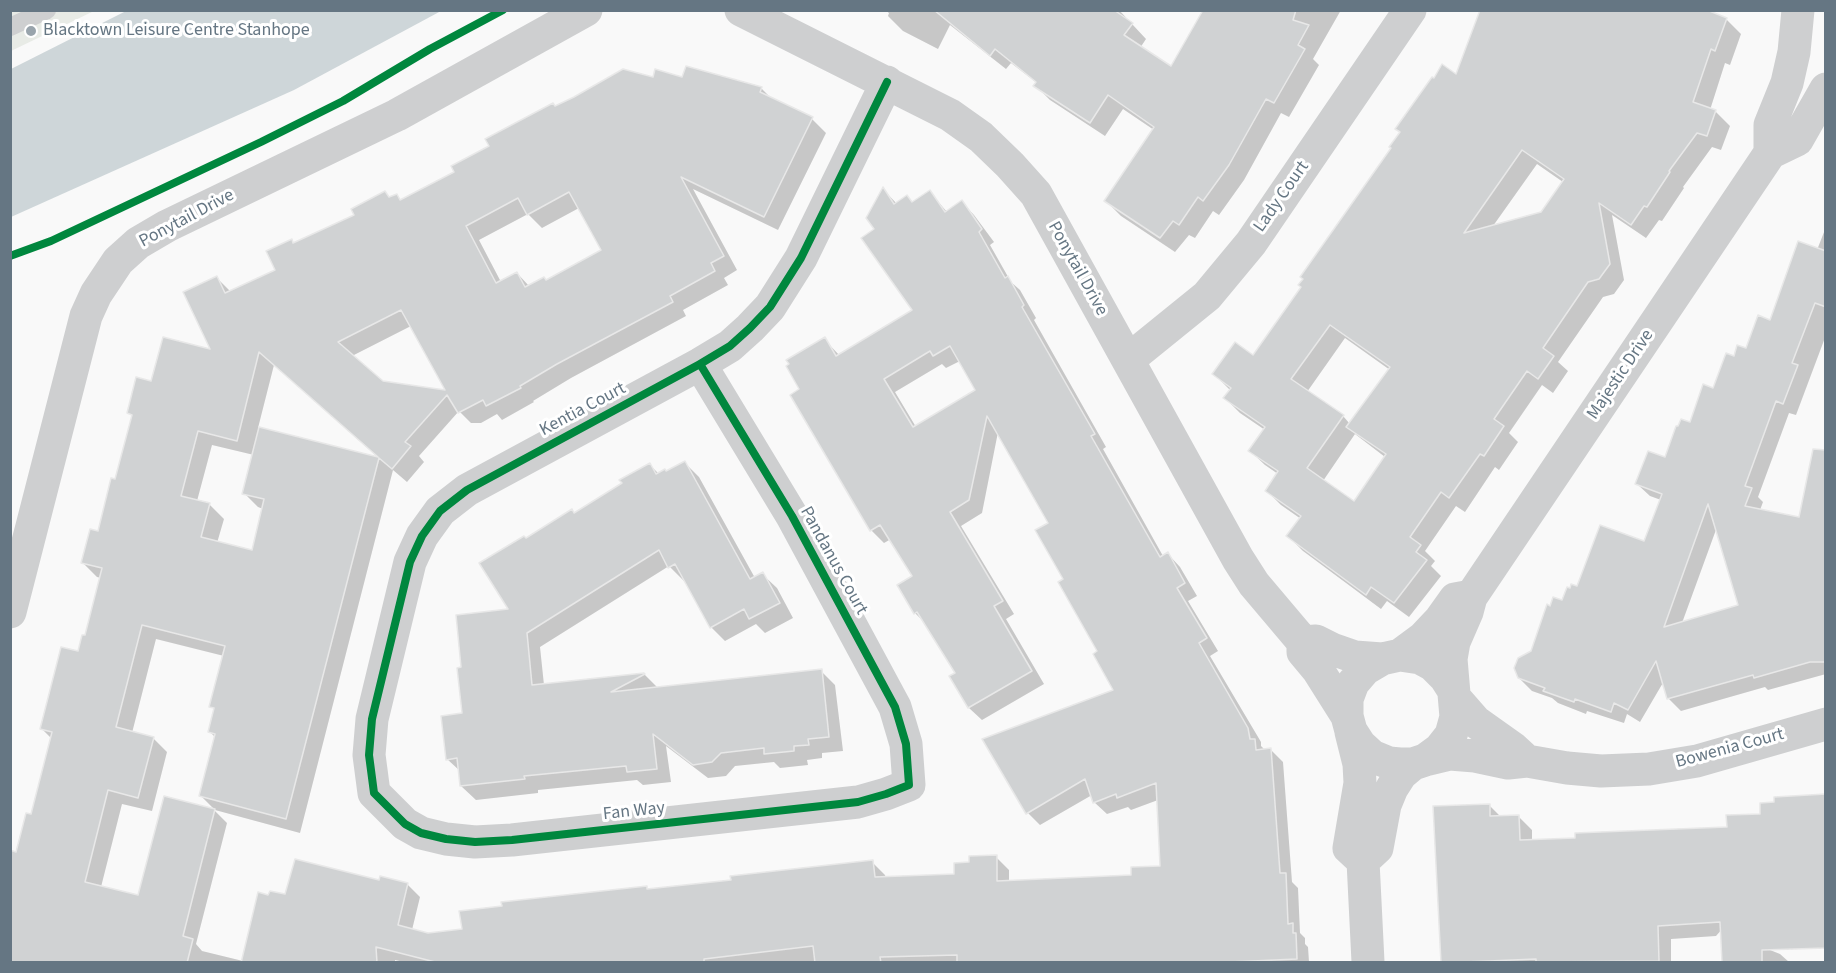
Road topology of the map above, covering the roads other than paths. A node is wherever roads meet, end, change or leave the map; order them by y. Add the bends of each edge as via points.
1 (47, 10) edge
2 (586, 10) edge
3 (741, 10) edge
4 (1410, 10) edge
5 (1798, 10) edge
6 (10, 27) edge
7 (887, 82) junction
8 (1826, 89) edge
9 (1770, 153) junction
10 (1128, 360) junction
11 (700, 364) junction
12 (1471, 597) junction
13 (10, 612) edge
14 (1303, 642) junction
15 (1391, 657) junction
16 (1454, 693) junction
17 (1349, 723) junction
18 (1826, 724) edge
19 (1527, 761) junction
20 (1419, 762) junction
21 (909, 785) joint
22 (374, 793) joint
23 (1363, 861) junction
24 (1368, 963) edge

1 - 6 lane
2 - 13 street, Ponytail Drive via 397,114 167,226 138,243 118,261 86,316
3 - 7 street, Ponytail Drive
4 - 10 street, Lady Court via 1251,243 1206,296
5 - 9 street via 1787,83 1770,124
7 - 10 street, Ponytail Drive via 950,114 981,137 1036,194
7 - 11 street, Kentia Court via 786,283 750,328
8 - 9 street via 1797,140
9 - 12 street, Majestic Drive
10 - 14 street, Ponytail Drive via 1238,559
11 - 21 street, Pandanus Court via 792,516 895,707 906,744
11 - 22 street, Kentia Court via 467,490 440,511 410,561 372,718 369,755
12 - 15 street, Majestic Drive via 1455,599 1429,632
12 - 16 street, Majestic Drive via 1454,642
14 - 15 street via 1316,641 1355,657
14 - 17 street, Ponytail Drive via 1303,652
15 - 16 street via 1420,658 1433,664
15 - 17 street via 1365,669 1353,683 1347,699
16 - 19 street via 1476,722
16 - 20 street via 1456,717 1451,735 1440,749
17 - 20 street via 1360,745 1372,756 1389,763
17 - 23 street via 1360,783 1349,848
18 - 19 street, Bowenia Court via 1697,761 1649,769 1601,771
19 - 20 street, Bowenia Court via 1508,763 1450,754
20 - 23 street via 1401,774 1392,788 1377,848
21 - 22 street, Fan Way via 858,802 475,842 421,833 405,824
23 - 24 street

